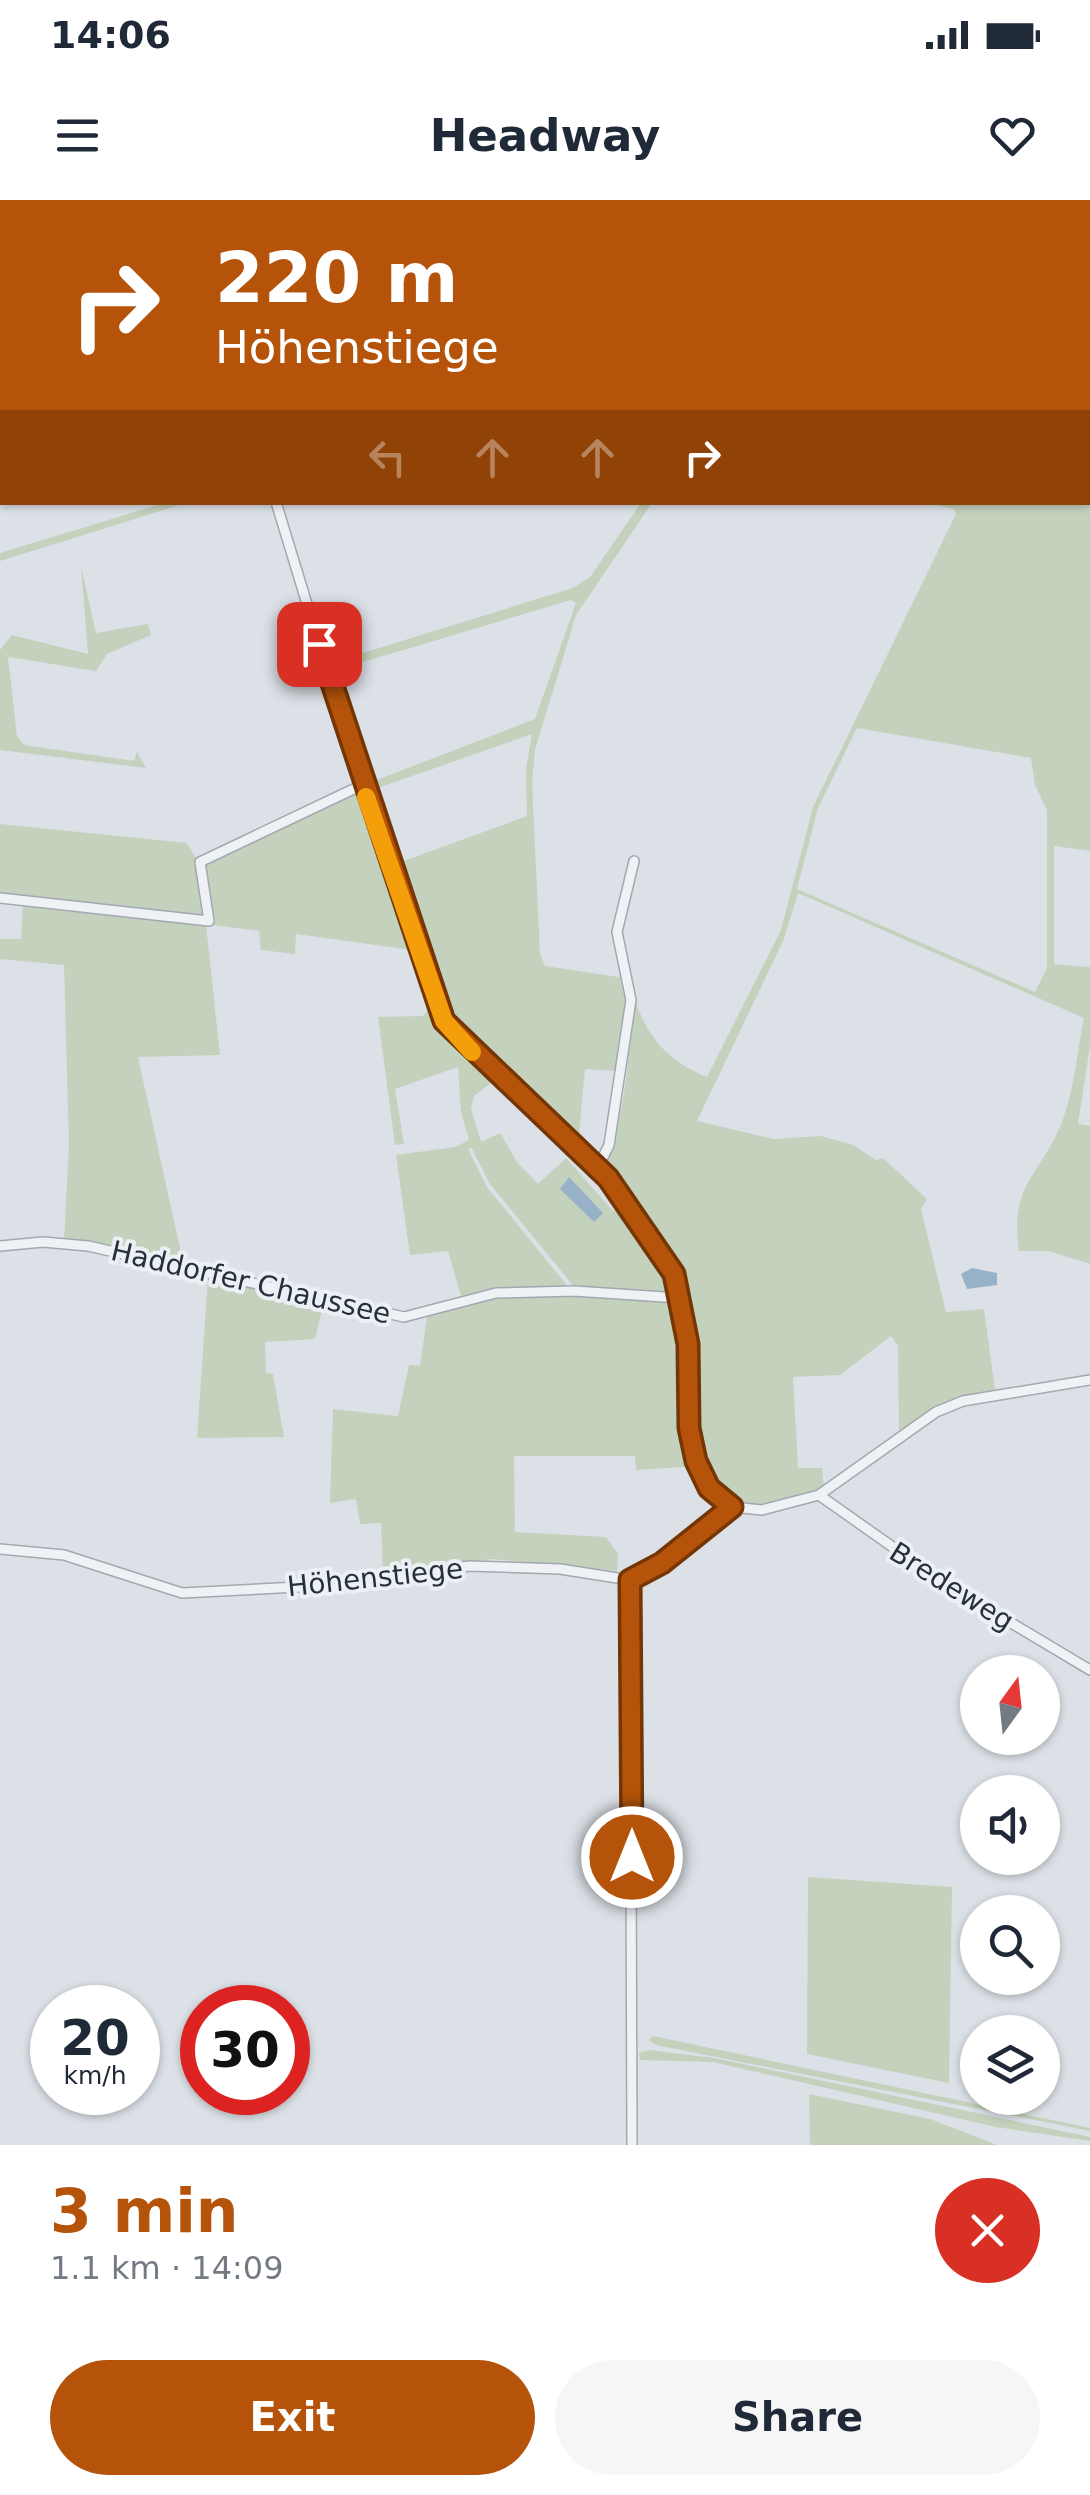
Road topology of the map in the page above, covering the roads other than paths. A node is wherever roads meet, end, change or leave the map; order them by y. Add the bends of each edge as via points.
1 (277, 505) edge
2 (362, 785) junction
3 (634, 860) dead end
4 (0, 898) edge
5 (598, 1167) junction
6 (0, 1246) edge
7 (680, 1298) junction
8 (1090, 1380) edge
9 (819, 1496) junction
10 (732, 1507) junction
11 (0, 1549) edge
12 (630, 1580) junction
13 (1090, 1670) edge
14 (632, 2145) edge

1 - 2 street
2 - 4 street via 200,862 208,920
2 - 5 street via 444,1021
3 - 5 street via 617,932 631,1000 620,1089
5 - 7 street via 650,1235
6 - 7 street, Haddorfer Chaussee via 88,1246 404,1316 496,1293 574,1290
7 - 10 street via 696,1461 709,1488
8 - 9 street via 963,1401 936,1412
9 - 10 street via 762,1510
9 - 13 street, Bredeweg via 938,1579
10 - 12 street
11 - 12 street, Höhenstiege via 64,1555 182,1592 338,1584 482,1565
12 - 14 street

